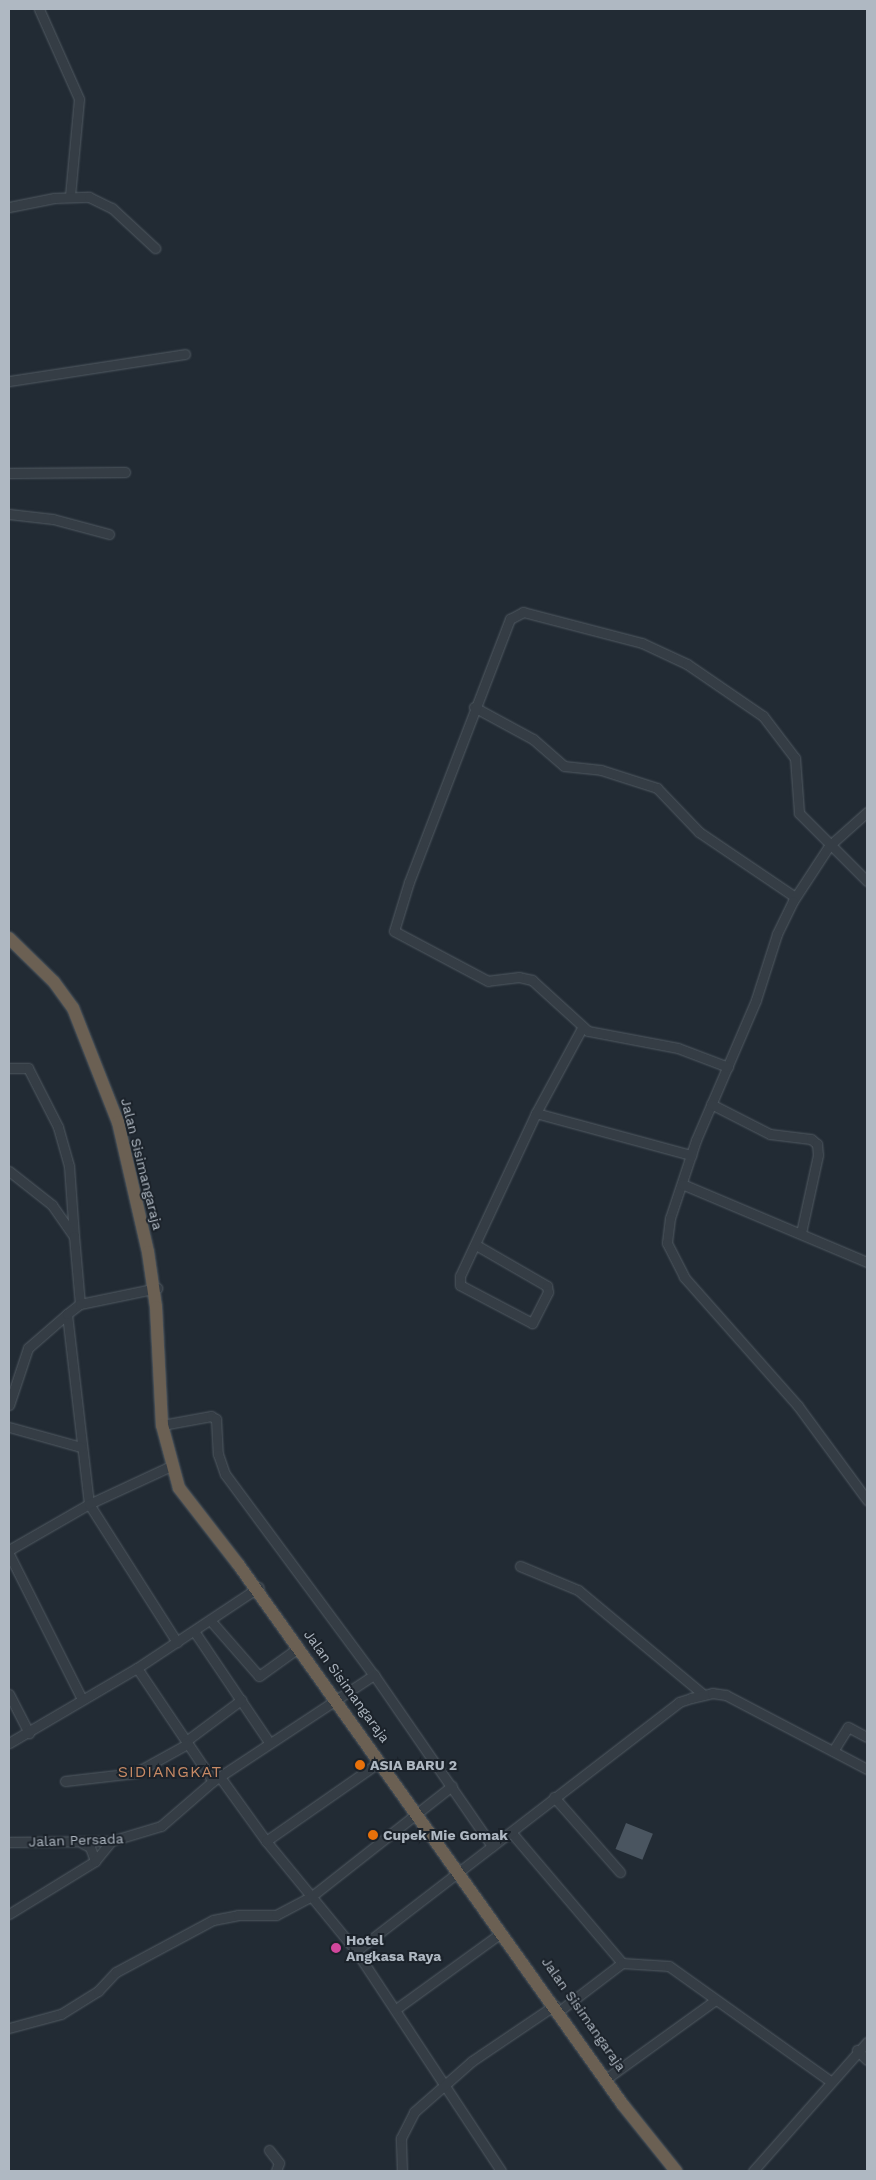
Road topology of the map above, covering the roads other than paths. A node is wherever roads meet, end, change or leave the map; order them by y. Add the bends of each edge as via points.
1 (39, 9) edge
2 (70, 196) junction
3 (9, 207) edge
4 (155, 248) dead end
5 (185, 354) dead end
6 (9, 381) edge
7 (125, 472) dead end
8 (9, 473) edge
9 (9, 514) edge
10 (108, 534) dead end
11 (474, 707) junction
12 (867, 812) edge
13 (829, 846) junction
14 (867, 881) edge
15 (795, 897) junction
16 (9, 938) edge
17 (582, 1028) junction
18 (728, 1067) junction
19 (9, 1068) edge
20 (711, 1104) junction
21 (536, 1114) junction
22 (691, 1155) junction
23 (9, 1171) edge
24 (682, 1184) junction
25 (801, 1233) junction
26 (74, 1236) junction
27 (476, 1245) junction
28 (867, 1262) edge
29 (154, 1285) junction
30 (80, 1304) junction
31 (67, 1314) junction
32 (9, 1405) edge
33 (163, 1425) junction
34 (9, 1427) edge
35 (80, 1446) junction
36 (170, 1466) junction
37 (867, 1500) edge
38 (89, 1504) junction
39 (9, 1552) edge
40 (520, 1566) dead end
41 (257, 1588) junction
42 (210, 1620) junction
43 (194, 1631) junction
44 (176, 1642) junction
45 (298, 1648) junction
46 (137, 1668) junction
47 (374, 1674) junction
48 (9, 1694) edge
49 (704, 1694) junction
50 (82, 1699) junction
51 (336, 1699) junction
52 (241, 1700) junction
53 (29, 1733) junction
54 (867, 1737) edge
55 (269, 1742) junction
56 (9, 1743) edge
57 (187, 1743) junction
58 (833, 1750) junction
59 (378, 1763) junction
60 (867, 1769) edge
61 (217, 1779) junction
62 (65, 1781) dead end
63 (452, 1786) junction
64 (554, 1797) junction
65 (417, 1814) junction
66 (511, 1832) junction
67 (112, 1841) junction
68 (266, 1841) junction
69 (9, 1842) edge
70 (81, 1842) junction
71 (492, 1846) junction
72 (95, 1862) junction
73 (460, 1871) junction
74 (620, 1872) dead end
75 (312, 1896) junction
76 (9, 1914) edge
77 (501, 1933) junction
78 (356, 1951) junction
79 (622, 1963) junction
80 (714, 2001) junction
81 (559, 2006) junction
82 (396, 2009) junction
83 (9, 2028) edge
84 (867, 2042) edge
85 (857, 2050) junction
86 (867, 2060) edge
87 (610, 2076) junction
88 (830, 2081) junction
89 (446, 2088) junction
90 (270, 2150) dead end
91 (276, 2171) edge
92 (402, 2171) edge
93 (501, 2171) edge
94 (676, 2171) edge
95 (683, 2171) edge
96 (753, 2171) edge

1 - 2 street via 60,50 80,106 69,173
2 - 3 street
2 - 4 street via 89,197 112,208
5 - 6 street
7 - 8 street
9 - 10 street via 53,520
11 - 13 street via 510,619 517,612 642,643 686,664 778,731 795,758 799,813
11 - 15 street via 533,739 564,766 601,770 657,788 699,832
11 - 17 street via 394,931 488,981 519,977 532,980
12 - 13 street
13 - 14 street
13 - 15 street
15 - 18 street via 777,934 756,1000
16 - 29 highway, Jalan Sisimangaraja via 54,982 83,1026 118,1122
17 - 18 street via 678,1048
17 - 21 street
18 - 20 street
19 - 26 street via 28,1068 58,1127 69,1166
20 - 22 street
20 - 25 street via 770,1134 811,1139 817,1144 818,1155
21 - 22 street
21 - 27 street
22 - 24 street
23 - 26 street via 52,1205
24 - 25 street
24 - 37 street via 668,1227 670,1256 723,1324 798,1406
25 - 28 street
26 - 30 street
27 - 27 street via 547,1286 548,1292 532,1323 460,1285 460,1276
29 - 30 street
29 - 33 highway, Jalan Sisimangaraja
30 - 31 street
31 - 32 street via 28,1348
31 - 35 street
33 - 36 highway, Jalan Sisimangaraja
33 - 41 highway, Jalan Sisimangaraja via 180,1486
33 - 47 street via 211,1416 216,1419 218,1454 225,1474
34 - 35 street
35 - 38 street
36 - 38 street
36 - 41 highway, Jalan Sisimangaraja via 186,1499
38 - 39 street
38 - 44 street
39 - 50 street
40 - 49 street via 578,1590
41 - 42 street
41 - 45 highway, Jalan Sisimangaraja
41 - 51 highway, Jalan Sisimangaraja
42 - 43 street
42 - 45 street via 259,1676
43 - 44 street
43 - 52 street
44 - 46 street
45 - 51 highway, Jalan Sisimangaraja
46 - 50 street
46 - 57 street
47 - 51 street, Jalan Persada
47 - 63 street
48 - 53 street
49 - 58 street via 726,1695
49 - 64 street via 679,1702
50 - 53 street
51 - 55 street, Jalan Persada
51 - 59 highway, Jalan Sisimangaraja
51 - 65 highway, Jalan Sisimangaraja
52 - 55 street
52 - 57 street
53 - 56 street
54 - 58 street via 848,1726
55 - 61 street, Jalan Persada
57 - 61 street
57 - 62 street via 135,1773
58 - 60 street
59 - 65 highway, Jalan Sisimangaraja
59 - 68 street
61 - 67 street, Jalan Persada via 161,1826 128,1840
61 - 68 street
63 - 65 street
63 - 71 street
64 - 66 street
64 - 74 street
65 - 73 highway, Jalan Sisimangaraja
65 - 75 street
66 - 71 street
66 - 79 street
67 - 70 street, Jalan Persada
67 - 72 street
68 - 75 street
69 - 70 street, Jalan Persada
70 - 72 street via 90,1847
71 - 73 street
72 - 76 street
73 - 77 highway, Jalan Sisimangaraja
73 - 78 street
73 - 81 highway, Jalan Sisimangaraja
75 - 78 street
75 - 83 street via 276,1915 238,1915 213,1920 116,1972 98,1991 61,2014
77 - 81 highway, Jalan Sisimangaraja
77 - 82 street
78 - 82 street
79 - 80 street via 669,1966
79 - 81 street
80 - 87 street
80 - 88 street via 735,2011
81 - 87 highway, Jalan Sisimangaraja
81 - 89 street via 472,2061
81 - 94 highway, Jalan Sisimangaraja via 623,2105
82 - 89 street
84 - 85 street
85 - 86 street
85 - 88 street
87 - 95 highway, Jalan Sisimangaraja
88 - 96 street
89 - 92 street via 406,2120 401,2138
89 - 93 street
90 - 91 street via 279,2162

